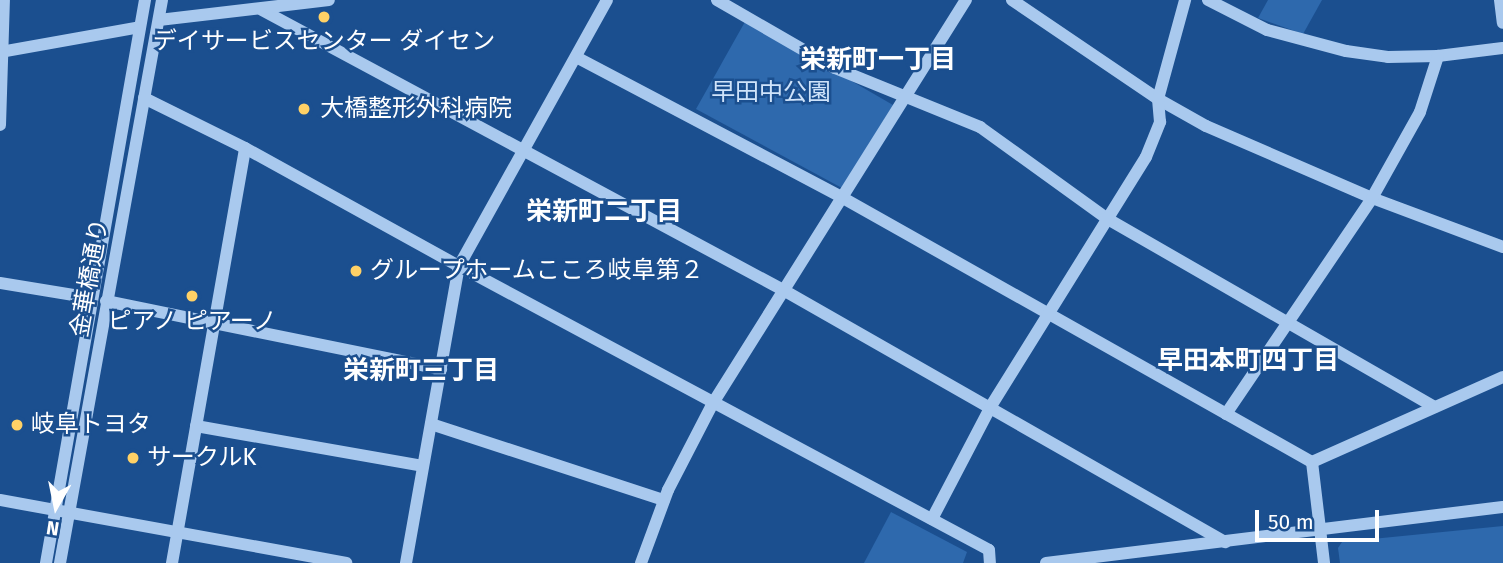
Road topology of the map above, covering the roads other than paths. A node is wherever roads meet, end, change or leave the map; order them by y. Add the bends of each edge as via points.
1 (5, 0) edge
2 (145, 0) edge
3 (162, 0) edge
4 (329, 0) edge
5 (607, 0) edge
6 (717, 0) edge
7 (966, 0) edge
8 (1012, 0) edge
9 (1185, 0) edge
10 (1208, 0) edge
11 (1500, 0) edge
12 (262, 10) junction
13 (159, 20) junction
14 (1503, 23) edge
15 (140, 27) junction
16 (1503, 48) edge
17 (1, 52) edge
18 (1438, 56) junction
19 (576, 57) junction
20 (144, 98) junction
21 (907, 99) junction
22 (1158, 99) junction
23 (0, 125) edge
24 (246, 148) junction
25 (522, 151) junction
26 (843, 198) junction
27 (1372, 198) junction
28 (1106, 218) junction
29 (1503, 247) edge
30 (459, 267) junction
31 (0, 283) edge
32 (785, 291) junction
33 (92, 298) junction
34 (106, 301) junction
35 (1047, 312) junction
36 (1288, 321) junction
37 (215, 322) junction
38 (441, 369) junction
39 (1503, 377) edge
40 (713, 403) junction
41 (991, 406) junction
42 (1435, 407) junction
43 (1226, 414) junction
44 (430, 424) junction
45 (196, 425) junction
46 (1312, 462) junction
47 (423, 466) junction
48 (0, 500) edge
49 (664, 500) junction
50 (1503, 507) edge
51 (55, 511) junction
52 (69, 514) junction
53 (932, 519) junction
54 (1320, 530) junction
55 (177, 533) junction
56 (1226, 542) junction
57 (46, 563) edge
58 (60, 563) edge
59 (172, 563) edge
60 (346, 563) edge
61 (406, 563) edge
62 (641, 563) edge
63 (990, 563) edge
64 (1046, 563) edge
65 (1324, 563) edge

1 - 17 street
2 - 15 street, 金華橋通り
3 - 13 street, 金華橋通り
4 - 12 street
5 - 19 street
6 - 21 street via 835,68
7 - 21 street
8 - 22 street
9 - 22 street
10 - 18 street via 1241,19 1303,41 1388,57
11 - 14 street
12 - 13 street
12 - 25 street
13 - 20 street, 金華橋通り
15 - 17 street
15 - 33 street, 金華橋通り
16 - 18 street
17 - 23 street
18 - 27 street via 1420,112
19 - 25 street
19 - 26 street
20 - 24 street
20 - 34 street, 金華橋通り
21 - 26 street
21 - 28 street via 980,127
22 - 27 street via 1206,126
22 - 28 street via 1160,122 1146,157
24 - 30 street
24 - 37 street
25 - 30 street
25 - 32 street
26 - 32 street
26 - 35 street
27 - 29 street
27 - 36 street
28 - 35 street
28 - 36 street
30 - 38 street
30 - 40 street
31 - 33 street
32 - 40 street
32 - 41 street
33 - 51 street, 金華橋通り
34 - 37 street
34 - 52 street, 金華橋通り
35 - 41 street
35 - 43 street
36 - 42 street
36 - 43 street
37 - 38 street
37 - 45 street
38 - 44 street
39 - 42 street
40 - 49 street
40 - 53 street
41 - 53 street
41 - 56 street
42 - 46 street
43 - 46 street
44 - 47 street
44 - 49 street
45 - 47 street
45 - 55 street
46 - 54 street
47 - 61 street
48 - 51 street
49 - 62 street
50 - 54 street
51 - 52 street
51 - 57 street, 金華橋通り
52 - 55 street
52 - 58 street, 金華橋通り
53 - 63 street via 989,550
54 - 56 street
54 - 65 street
55 - 59 street
55 - 60 street
56 - 64 street

